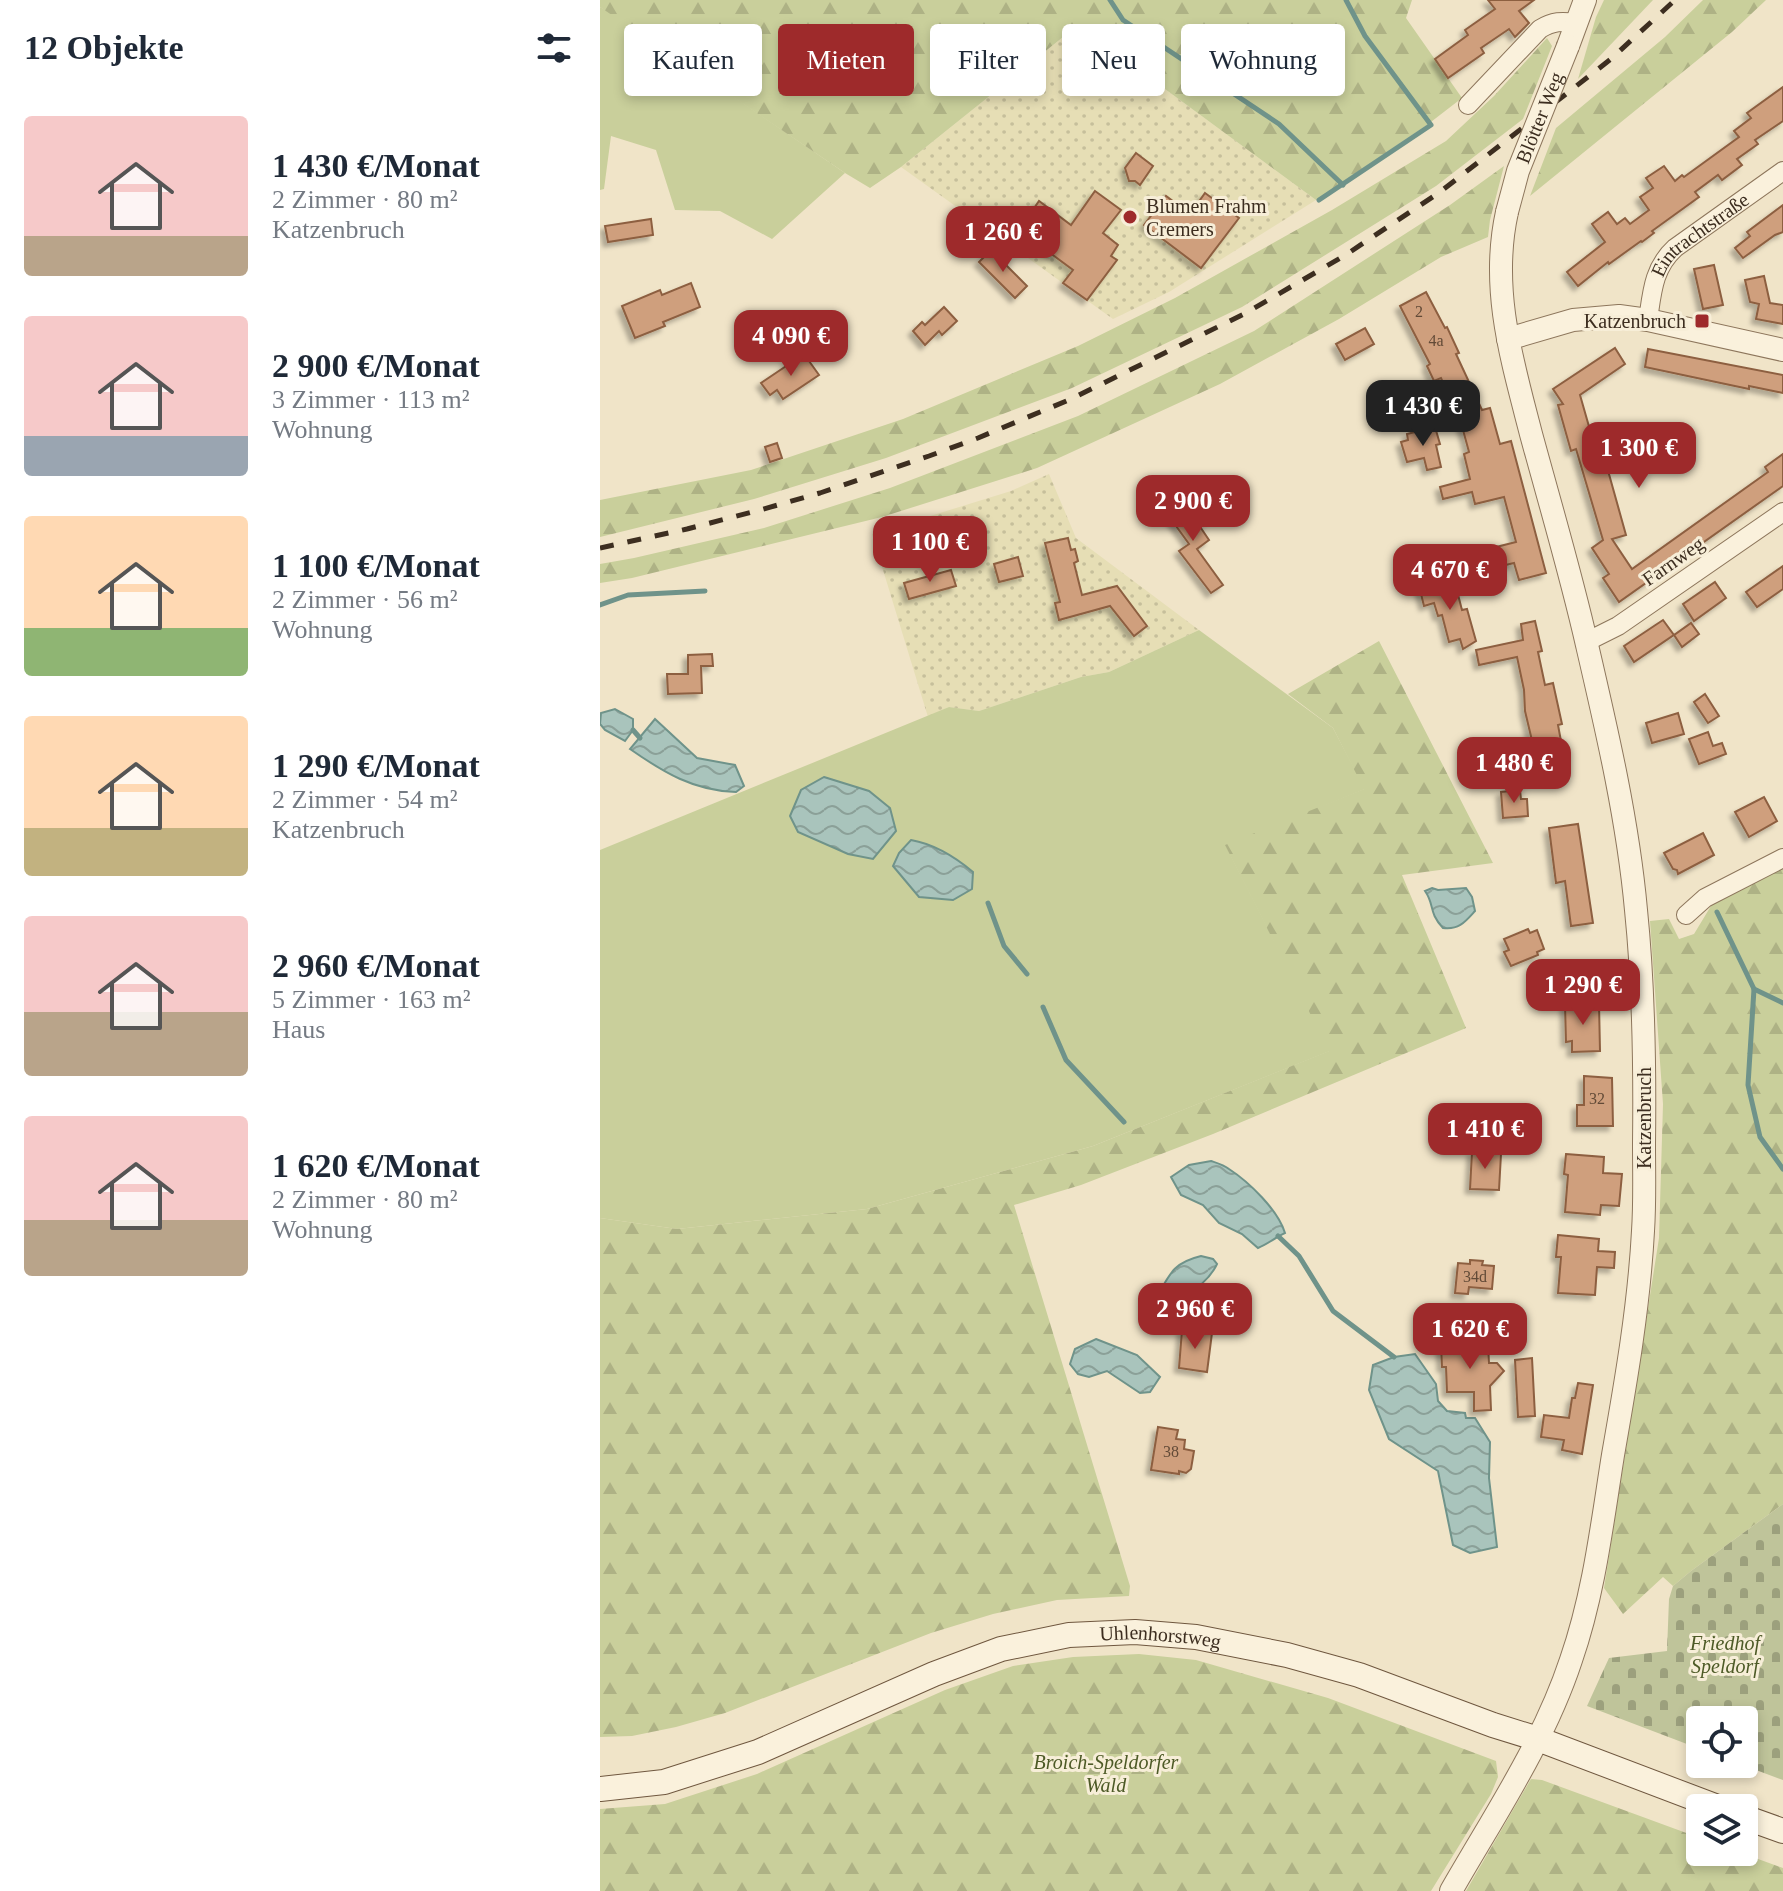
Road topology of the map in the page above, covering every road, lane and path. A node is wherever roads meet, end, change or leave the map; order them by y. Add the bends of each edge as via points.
1 (1585, 0) edge
2 (1576, 23) junction
3 (1468, 105) dead end
4 (1783, 171) edge
5 (1507, 212) joint
6 (1648, 320) junction
7 (1508, 339) junction
8 (1783, 350) edge
9 (1783, 512) edge
10 (1586, 642) junction
11 (1783, 858) edge
12 (1686, 915) dead end
13 (1538, 1739) junction
14 (600, 1789) edge
15 (1686, 1795) edge
16 (1758, 1822) edge
17 (1783, 1831) edge
18 (1451, 1891) edge

1 - 2 street, Blötter Weg
2 - 3 street via 1560,21 1540,29
2 - 5 street, Blötter Weg, bridge
4 - 6 street, Eintrachtstraße via 1665,258 1658,268
5 - 7 street, Katzenbruch via 1500,282
6 - 7 street via 1595,317
6 - 8 street
7 - 10 street, Katzenbruch
9 - 10 street, Farnweg via 1618,626
10 - 13 street, Katzenbruch via 1625,828 1636,909 1644,1013 1643,1230 1637,1302 1595,1563 1570,1663
11 - 12 street via 1705,898
13 - 14 main road, Uhlenhorstweg via 1287,1655 1196,1637 1135,1632 1069,1635 1001,1649 934,1674 758,1752 664,1782
13 - 15 main road, Uhlenhorstweg
13 - 18 street, Katzenbruch
16 - 17 main road

